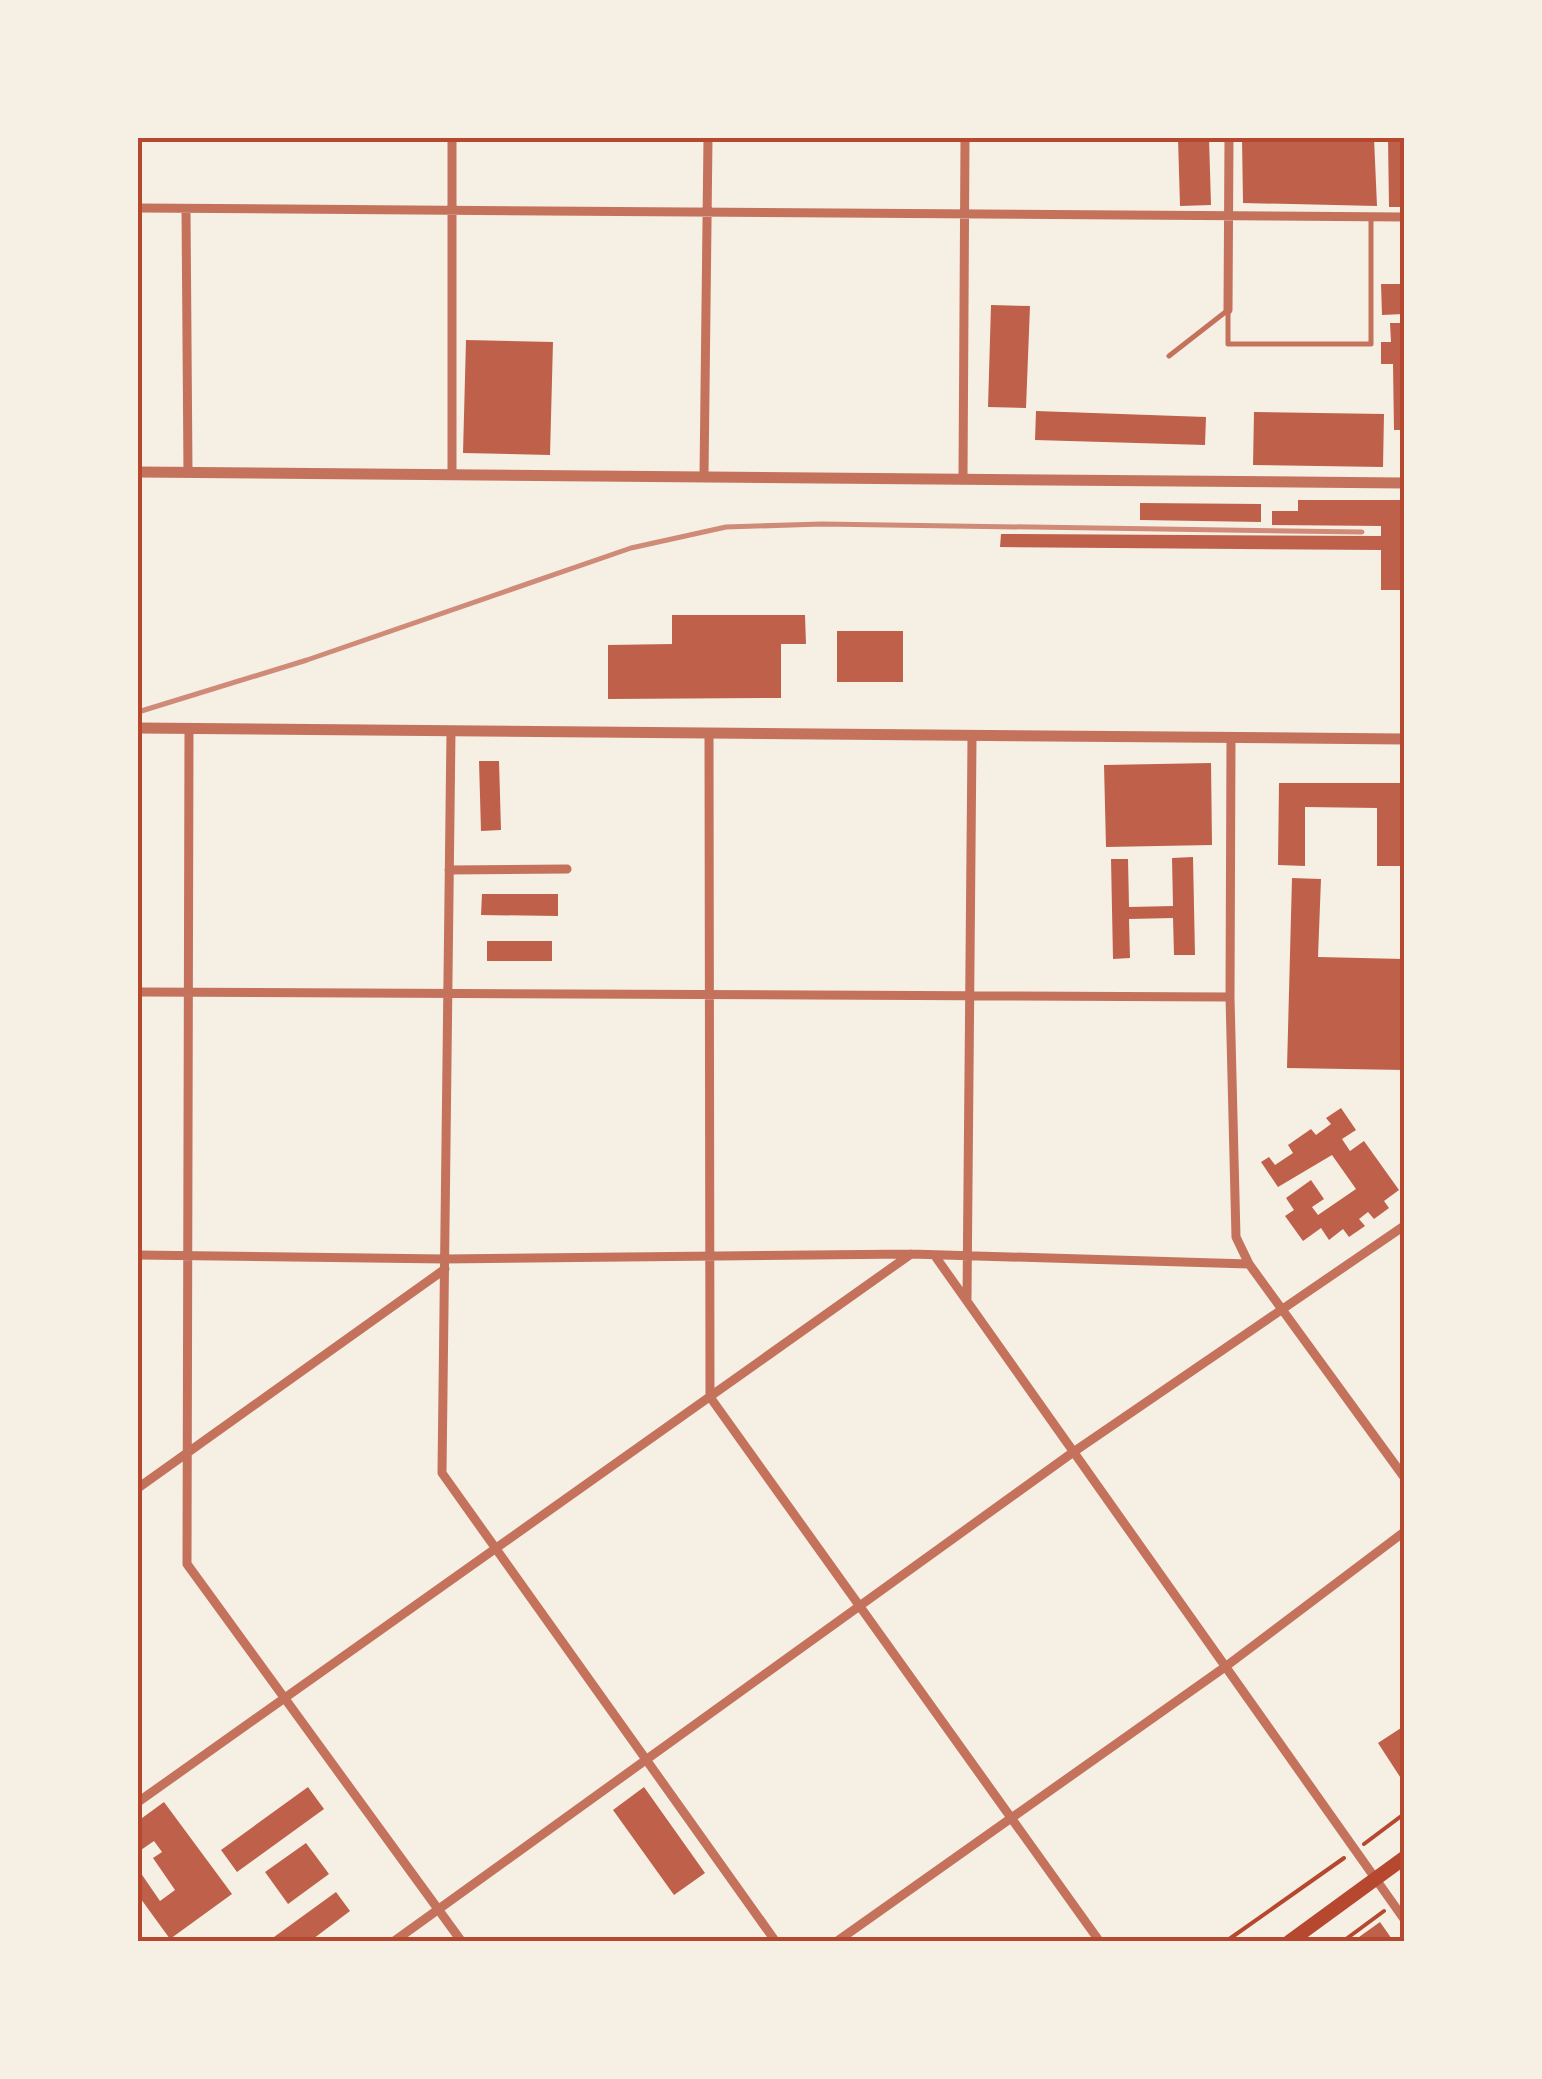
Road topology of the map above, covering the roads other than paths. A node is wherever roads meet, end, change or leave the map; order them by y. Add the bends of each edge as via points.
1 (452, 138) edge
2 (708, 138) edge
3 (966, 138) edge
4 (1229, 138) edge
5 (138, 208) edge
6 (186, 208) junction
7 (452, 211) junction
8 (708, 212) junction
9 (966, 214) junction
10 (1228, 216) junction
11 (1371, 217) junction
12 (1404, 218) edge
13 (1228, 310) junction
14 (1169, 356) dead end
15 (138, 472) edge
16 (188, 473) junction
17 (452, 475) junction
18 (704, 477) junction
19 (963, 479) junction
20 (1404, 483) edge
21 (138, 728) edge
22 (189, 728) junction
23 (451, 731) junction
24 (709, 733) junction
25 (1231, 737) junction
26 (972, 738) junction
27 (1404, 739) edge
28 (450, 870) junction
29 (567, 870) dead end
30 (138, 992) edge
31 (188, 992) junction
32 (448, 994) junction
33 (709, 995) junction
34 (970, 996) junction
35 (1230, 997) junction
36 (1404, 1226) edge
37 (911, 1254) junction
38 (138, 1255) edge
39 (188, 1256) junction
40 (935, 1256) junction
41 (968, 1257) junction
42 (710, 1258) junction
43 (445, 1264) junction
44 (1249, 1264) junction
45 (967, 1298) junction
46 (1286, 1310) junction
47 (710, 1398) junction
48 (1072, 1453) junction
49 (187, 1454) junction
50 (1404, 1477) edge
51 (138, 1488) edge
52 (1404, 1532) edge
53 (494, 1550) junction
54 (857, 1606) junction
55 (1224, 1666) junction
56 (285, 1698) junction
57 (646, 1756) junction
58 (138, 1802) edge
59 (1010, 1818) junction
60 (1404, 1858) edge
61 (1376, 1879) junction
62 (439, 1908) junction
63 (1404, 1919) edge
64 (393, 1942) edge
65 (462, 1942) edge
66 (776, 1942) edge
67 (836, 1942) edge
68 (1100, 1942) edge
69 (1289, 1942) edge

1 - 7 street
2 - 8 street
3 - 9 street
4 - 10 street
5 - 6 street
6 - 7 street
6 - 16 street
7 - 8 street
7 - 17 street
8 - 9 street
8 - 18 street
9 - 10 street
9 - 19 street
10 - 11 street
10 - 13 street
11 - 12 street
11 - 13 lane via 1371,344 1228,344
13 - 14 lane
15 - 16 street
16 - 17 street
17 - 18 street
18 - 19 street
19 - 20 street
21 - 22 street
22 - 23 street
22 - 31 street
23 - 24 street
23 - 28 street
24 - 26 street
24 - 33 street
25 - 26 street
25 - 27 street
25 - 35 street
26 - 34 street
28 - 29 street
28 - 32 street
30 - 31 street
31 - 32 street
31 - 39 street
32 - 33 street
32 - 43 street
33 - 34 street
33 - 42 street
34 - 35 street
34 - 41 street
35 - 44 street via 1232,1219
36 - 46 street
37 - 40 street
37 - 42 street
37 - 47 street
38 - 39 street
39 - 43 street
39 - 49 street
40 - 41 street
40 - 45 street
41 - 44 street
41 - 45 street
42 - 43 street
42 - 47 street
43 - 49 street
43 - 53 street via 442,1473
44 - 46 street
45 - 48 street
46 - 48 street
46 - 50 street
47 - 53 street
47 - 54 street
48 - 54 street
48 - 55 street
49 - 51 street
49 - 56 street via 187,1564
52 - 55 street
53 - 56 street
53 - 57 street
54 - 57 street
54 - 59 street
55 - 59 street
55 - 61 street
56 - 58 street
56 - 62 street
57 - 62 street
57 - 66 street
59 - 67 street
59 - 68 street
60 - 61 main road
61 - 63 street
61 - 69 main road
62 - 64 street
62 - 65 street

